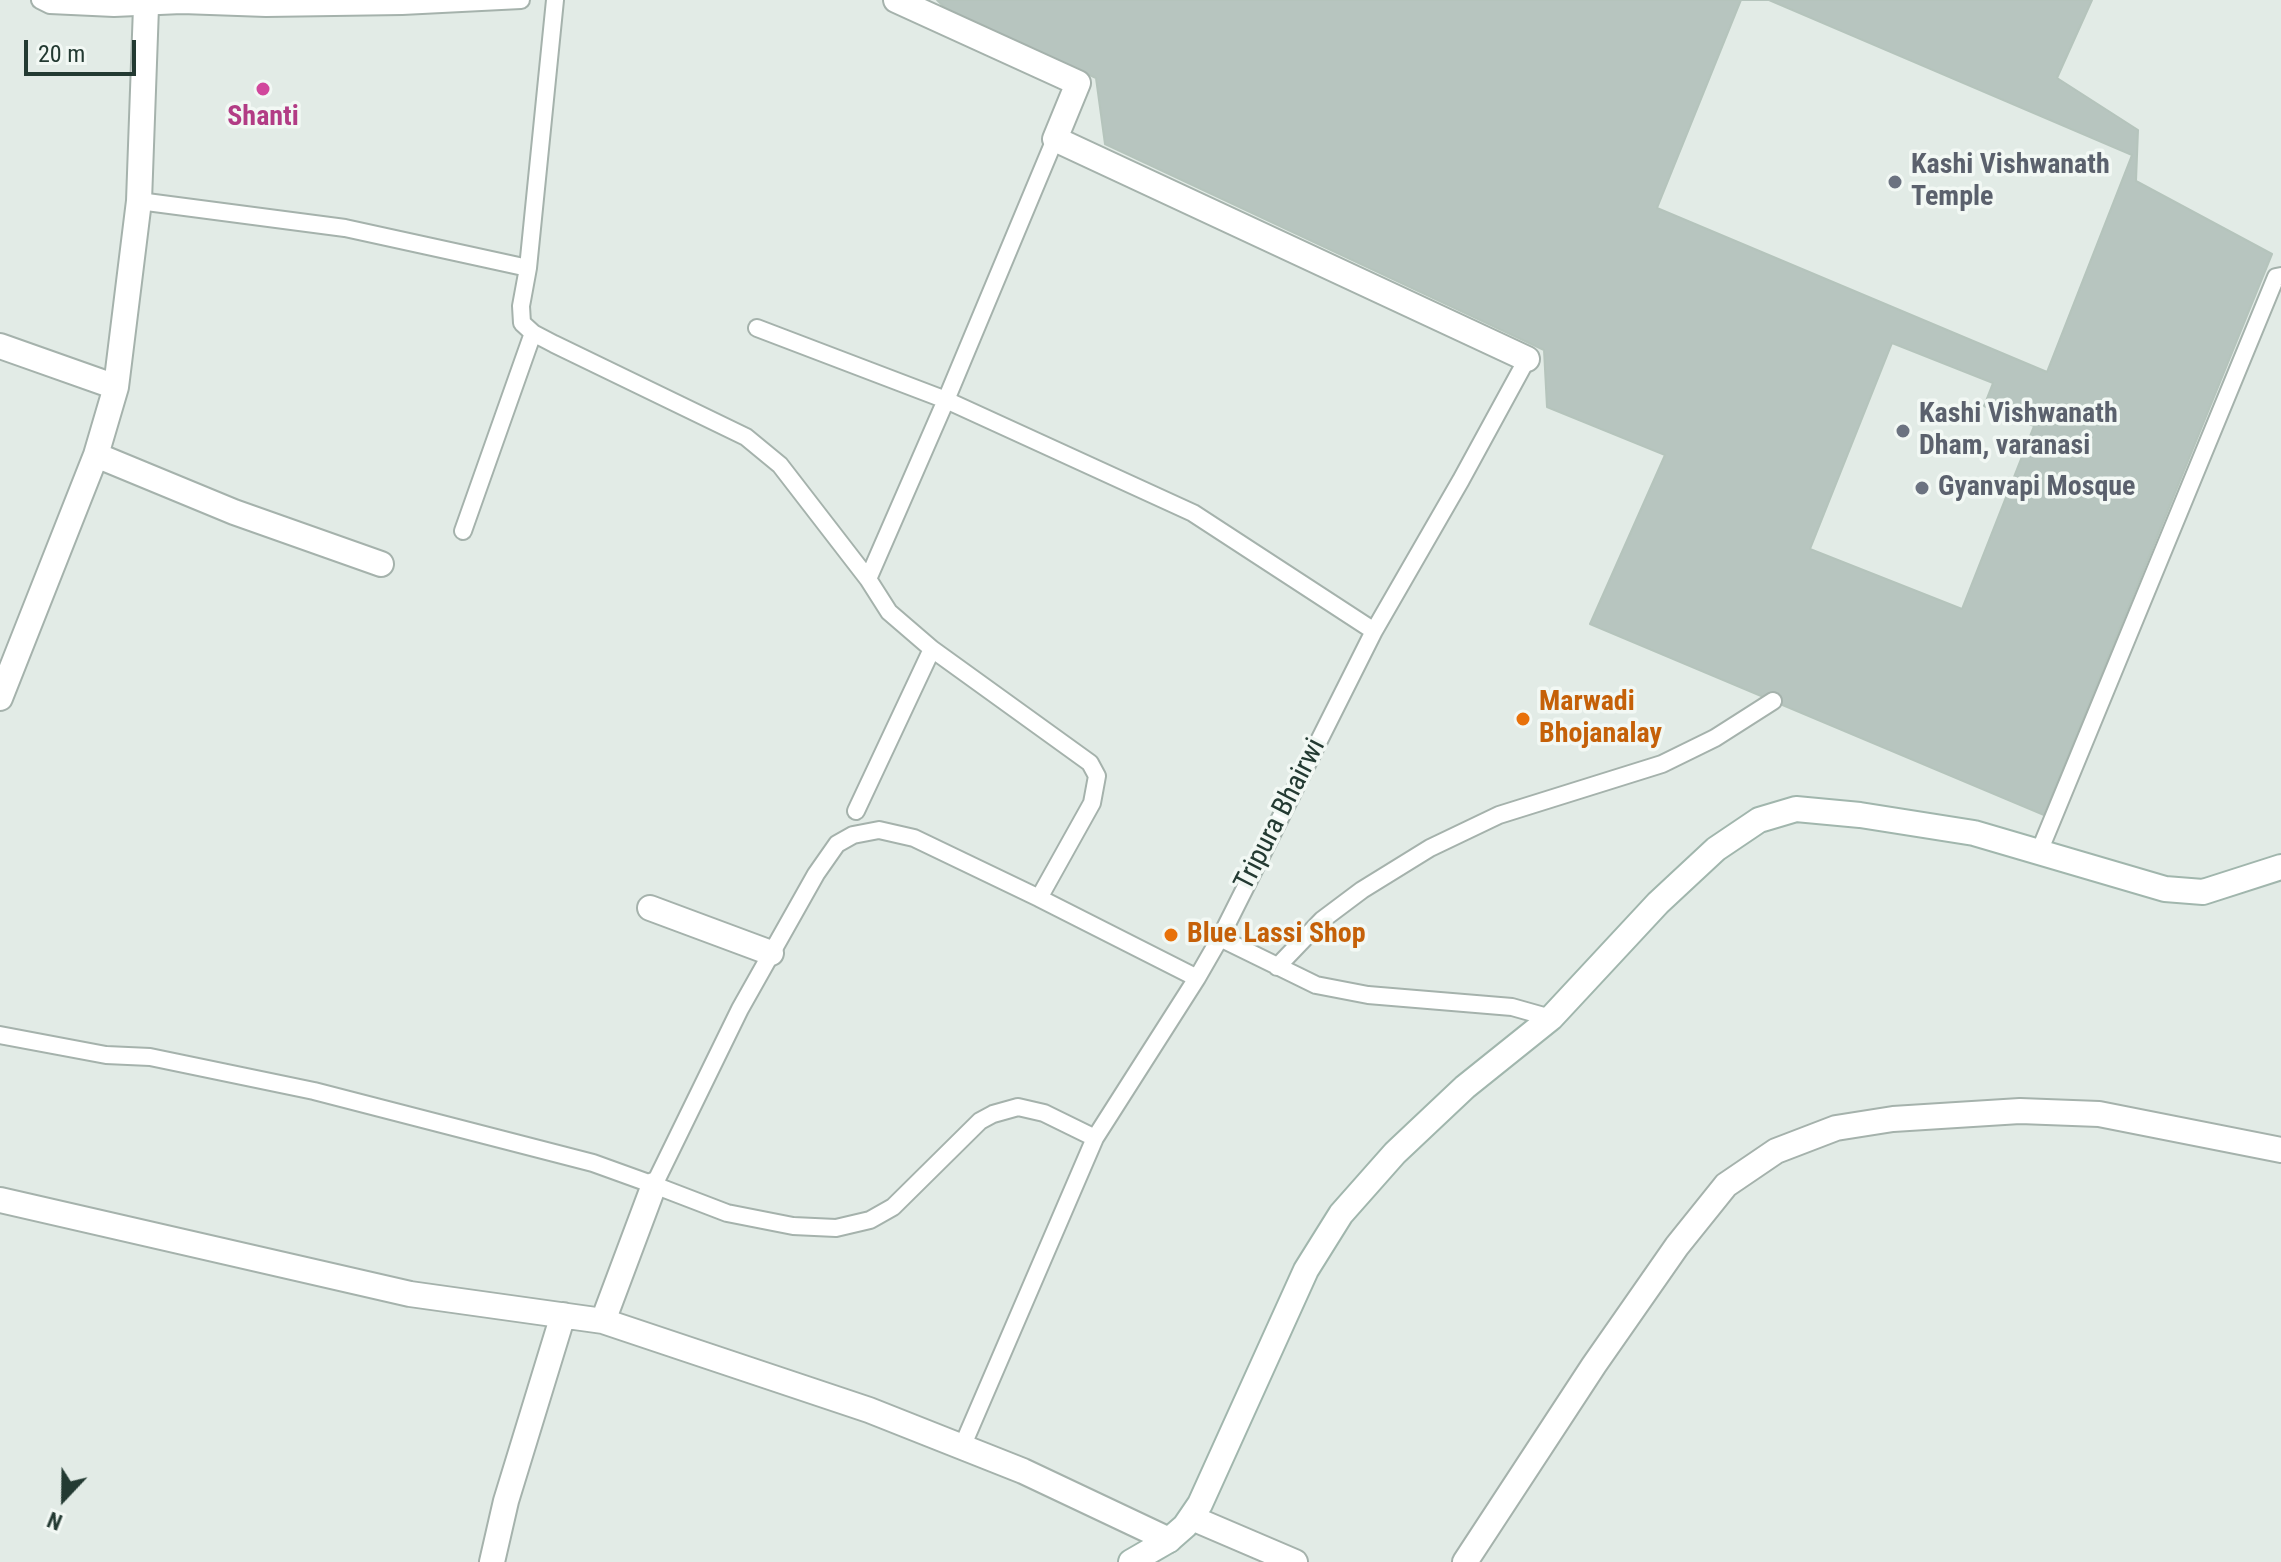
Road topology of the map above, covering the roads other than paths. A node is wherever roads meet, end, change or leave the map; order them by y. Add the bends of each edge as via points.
1 (40, 0) edge
2 (521, 0) edge
3 (555, 0) edge
4 (896, 0) edge
5 (146, 7) junction
6 (1055, 139) junction
7 (139, 201) junction
8 (528, 268) junction
9 (2281, 276) edge
10 (757, 328) dead end
11 (533, 333) junction
12 (0, 346) edge
13 (1527, 359) joint
14 (116, 387) junction
15 (946, 400) junction
16 (96, 455) junction
17 (463, 531) dead end
18 (381, 564) dead end
19 (868, 579) junction
20 (1374, 631) junction
21 (932, 649) junction
22 (0, 698) edge
23 (1773, 701) dead end
24 (856, 811) dead end
25 (2039, 852) junction
26 (2281, 867) edge
27 (1039, 898) junction
28 (650, 908) dead end
29 (1220, 938) junction
30 (771, 953) junction
31 (1277, 967) junction
32 (1197, 978) junction
33 (1551, 1018) junction
34 (0, 1035) edge
35 (1095, 1138) junction
36 (2281, 1150) edge
37 (654, 1185) junction
38 (0, 1200) edge
39 (563, 1315) junction
40 (603, 1321) junction
41 (962, 1447) junction
42 (1192, 1518) junction
43 (1169, 1540) junction
44 (492, 1562) edge
45 (1131, 1562) edge
46 (1295, 1562) edge
47 (1465, 1562) edge

1 - 5 lane via 50,5
2 - 5 lane
3 - 8 lane
4 - 6 street via 1078,83
5 - 7 street
6 - 13 street
6 - 15 lane
7 - 8 lane via 345,228
7 - 14 street
8 - 11 lane via 522,323
9 - 25 lane via 2276,277
10 - 15 lane
11 - 17 lane
11 - 19 lane via 746,437 780,465
12 - 14 street
13 - 20 lane, Tripura Bhairwi
14 - 16 street
15 - 19 lane
15 - 20 lane via 1193,513
16 - 18 street
16 - 22 street
19 - 21 lane via 889,612
20 - 29 lane, Tripura Bhairwi
21 - 24 lane
21 - 27 lane via 1081,756 1097,776 1084,821
23 - 31 lane via 1662,764 1499,815 1430,848 1322,920
25 - 26 street via 2165,889 2203,892
25 - 33 street via 1974,833 1860,815 1796,809 1759,820 1716,849 1658,903
27 - 30 lane via 914,838 879,830 853,835 837,844 816,874
27 - 32 lane
28 - 30 street
29 - 31 lane
29 - 32 lane, Tripura Bhairwi
30 - 37 lane
31 - 33 lane via 1316,985 1368,995 1512,1007
32 - 35 lane, Tripura Bhairwi
33 - 42 street via 1465,1087 1341,1214 1306,1270
34 - 37 lane via 90,1053 150,1057 314,1091 593,1163
35 - 37 lane via 1044,1113 1018,1107 993,1114 893,1207 870,1220 836,1228 727,1213
35 - 41 lane, Tripura Bhairwi
36 - 47 street via 2099,1114 2020,1111 1836,1128 1776,1151 1726,1185 1677,1246
37 - 40 street
38 - 39 street via 410,1294
39 - 40 street
39 - 44 street
40 - 41 street via 869,1410
41 - 43 street
42 - 43 street
42 - 46 street
43 - 45 street

